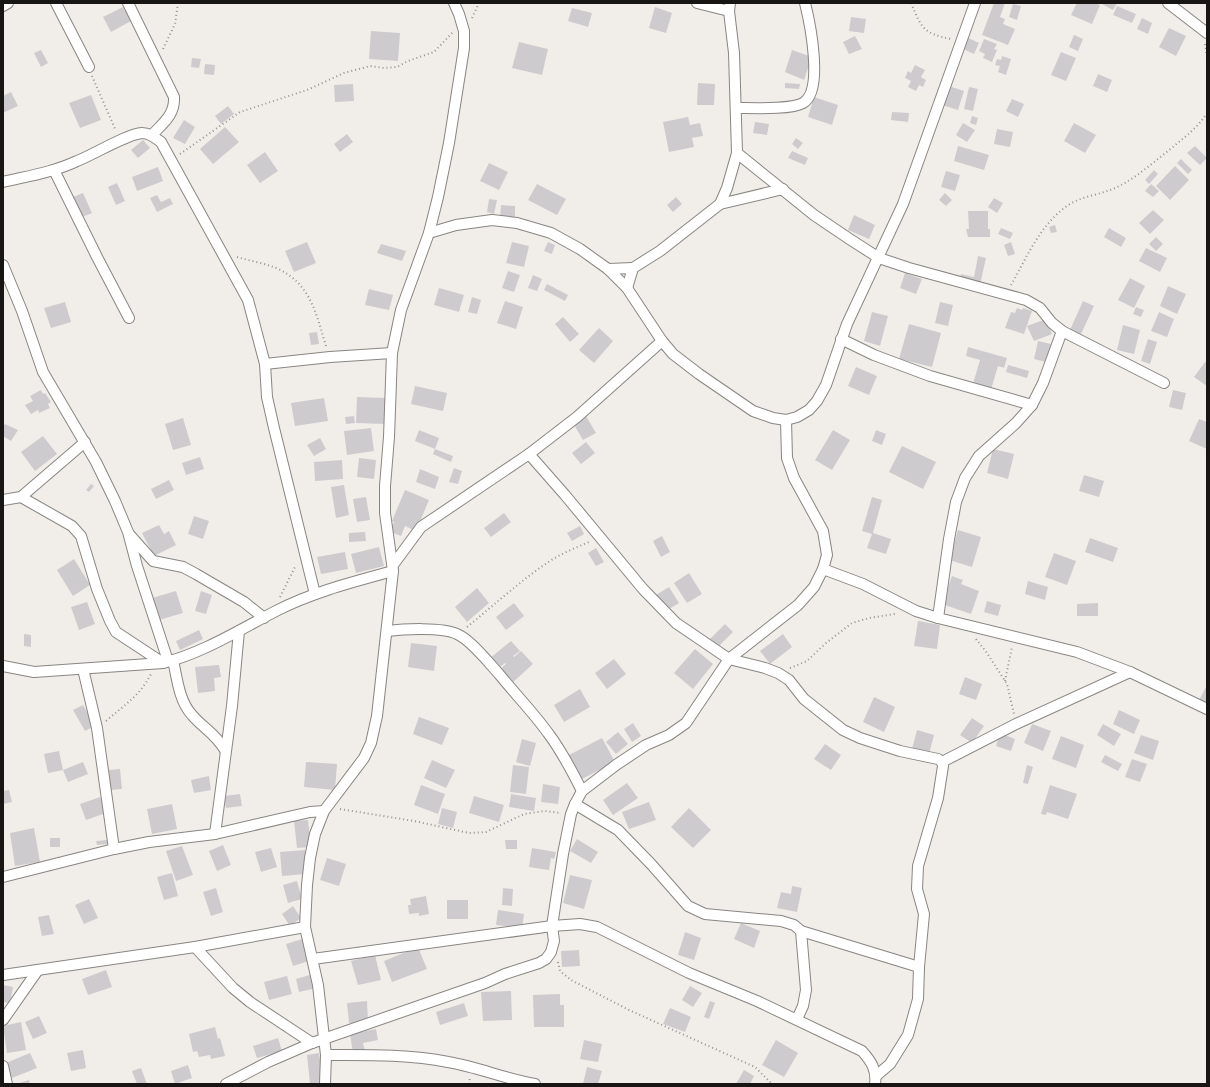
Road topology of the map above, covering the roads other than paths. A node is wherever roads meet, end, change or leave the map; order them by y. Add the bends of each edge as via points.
1 (8, 3) edge
2 (56, 3) edge
3 (128, 3) edge
4 (454, 3) edge
5 (697, 3) edge
6 (805, 3) edge
7 (975, 3) edge
8 (1168, 3) edge
9 (3, 6) edge
10 (729, 7) edge
11 (1207, 33) edge
12 (89, 67) road end
13 (736, 108) junction
14 (152, 135) junction
15 (737, 153) junction
16 (54, 170) junction
17 (3, 182) edge
18 (783, 188) junction
19 (720, 204) junction
20 (429, 233) junction
21 (878, 258) junction
22 (3, 265) edge
23 (634, 268) junction
24 (608, 269) junction
25 (627, 288) junction
26 (129, 318) dead end
27 (1062, 331) junction
28 (841, 339) junction
29 (662, 341) junction
30 (392, 353) junction
31 (265, 364) junction
32 (1164, 383) dead end
33 (1032, 406) junction
34 (786, 420) junction
35 (85, 442) junction
36 (529, 454) junction
37 (21, 497) junction
38 (3, 500) edge
39 (128, 532) junction
40 (393, 568) junction
41 (823, 569) junction
42 (315, 594) junction
43 (264, 618) junction
44 (938, 618) junction
45 (239, 631) junction
46 (387, 631) junction
47 (729, 659) junction
48 (165, 662) junction
49 (3, 666) edge
50 (83, 669) junction
51 (1130, 672) junction
52 (1207, 709) edge
53 (225, 750) junction
54 (942, 762) junction
55 (582, 791) junction
56 (575, 804) junction
57 (326, 809) junction
58 (215, 834) junction
59 (114, 849) junction
60 (3, 877) edge
61 (305, 926) junction
62 (552, 926) junction
63 (801, 931) junction
64 (195, 947) junction
65 (313, 959) junction
66 (919, 967) junction
67 (38, 970) junction
68 (3, 974) edge
69 (797, 1019) junction
70 (3, 1020) edge
71 (324, 1039) junction
72 (312, 1044) junction
73 (326, 1055) junction
74 (3, 1066) edge
75 (875, 1080) edge
76 (7, 1084) edge
77 (226, 1084) edge
78 (325, 1084) edge
79 (535, 1084) edge

1 - 9 street
2 - 12 street
3 - 14 street via 174,97 172,112
4 - 20 street via 462,22 464,48 449,143
5 - 10 street
6 - 13 street via 815,54 813,83 809,96 803,103 790,107
7 - 21 street via 903,204
8 - 11 street
10 - 13 street
13 - 15 street
14 - 16 street via 143,133 132,136
14 - 31 street via 161,142 248,300
15 - 18 street
15 - 19 street via 728,188
16 - 17 street
16 - 26 street
18 - 19 street
18 - 21 street via 814,214
19 - 23 street
20 - 24 street via 456,225 492,220 517,223 551,234 580,249
20 - 30 street via 401,310
21 - 27 street via 1026,300 1040,308
21 - 28 street
22 - 35 street via 43,372
23 - 24 street
23 - 25 street
24 - 25 street
25 - 29 street
27 - 32 street
27 - 33 street
28 - 33 street via 874,355 930,376
28 - 34 street via 818,401 810,410
29 - 34 street via 673,354 699,374 753,411
29 - 36 street via 577,417
30 - 31 street
30 - 40 street via 385,513
31 - 42 street via 267,397
33 - 44 street via 979,456 965,478 956,502
34 - 41 street via 787,458 794,478 823,531 827,555
35 - 37 street
35 - 39 street
36 - 40 street via 421,527
36 - 47 street via 643,589 676,623
37 - 38 street
37 - 48 street via 78,532 97,589 116,632
39 - 43 street via 153,560 183,567 244,602
39 - 48 street
40 - 42 street
40 - 46 street
41 - 44 street via 863,584 916,611
41 - 47 street via 814,587 798,605
42 - 43 street
43 - 45 street
44 - 51 street via 1077,652
45 - 48 street
45 - 53 street
46 - 55 street via 406,629 450,632 465,639 484,657 548,733
46 - 57 street via 371,743 357,770
47 - 54 street via 765,668 789,680 804,699 843,730 900,751
47 - 55 street via 686,723 669,735 646,745
48 - 50 street
48 - 53 street via 191,714 218,739
49 - 50 street via 34,672
50 - 59 street via 97,728
51 - 52 street
51 - 54 street via 1016,724
53 - 58 street
54 - 66 street via 938,798 918,866 917,888 924,914
55 - 56 street
56 - 62 street via 563,854
56 - 63 street via 618,830 688,906 706,914 781,921 794,925
57 - 58 street
57 - 61 street via 315,834 310,858
58 - 59 street
59 - 60 street
61 - 64 street
61 - 65 street
62 - 65 street
62 - 69 street via 580,924 597,927 689,973
62 - 71 street via 554,941 551,952 539,963
63 - 66 street
63 - 69 street via 806,990
64 - 67 street
64 - 72 street via 233,988
65 - 71 street
66 - 75 street via 918,1000 908,1035 890,1064
67 - 68 street
67 - 70 street
69 - 75 street via 862,1051 871,1062
71 - 72 street
71 - 73 street
72 - 77 street via 268,1062
73 - 78 street
73 - 79 street via 429,1059
74 - 76 street

